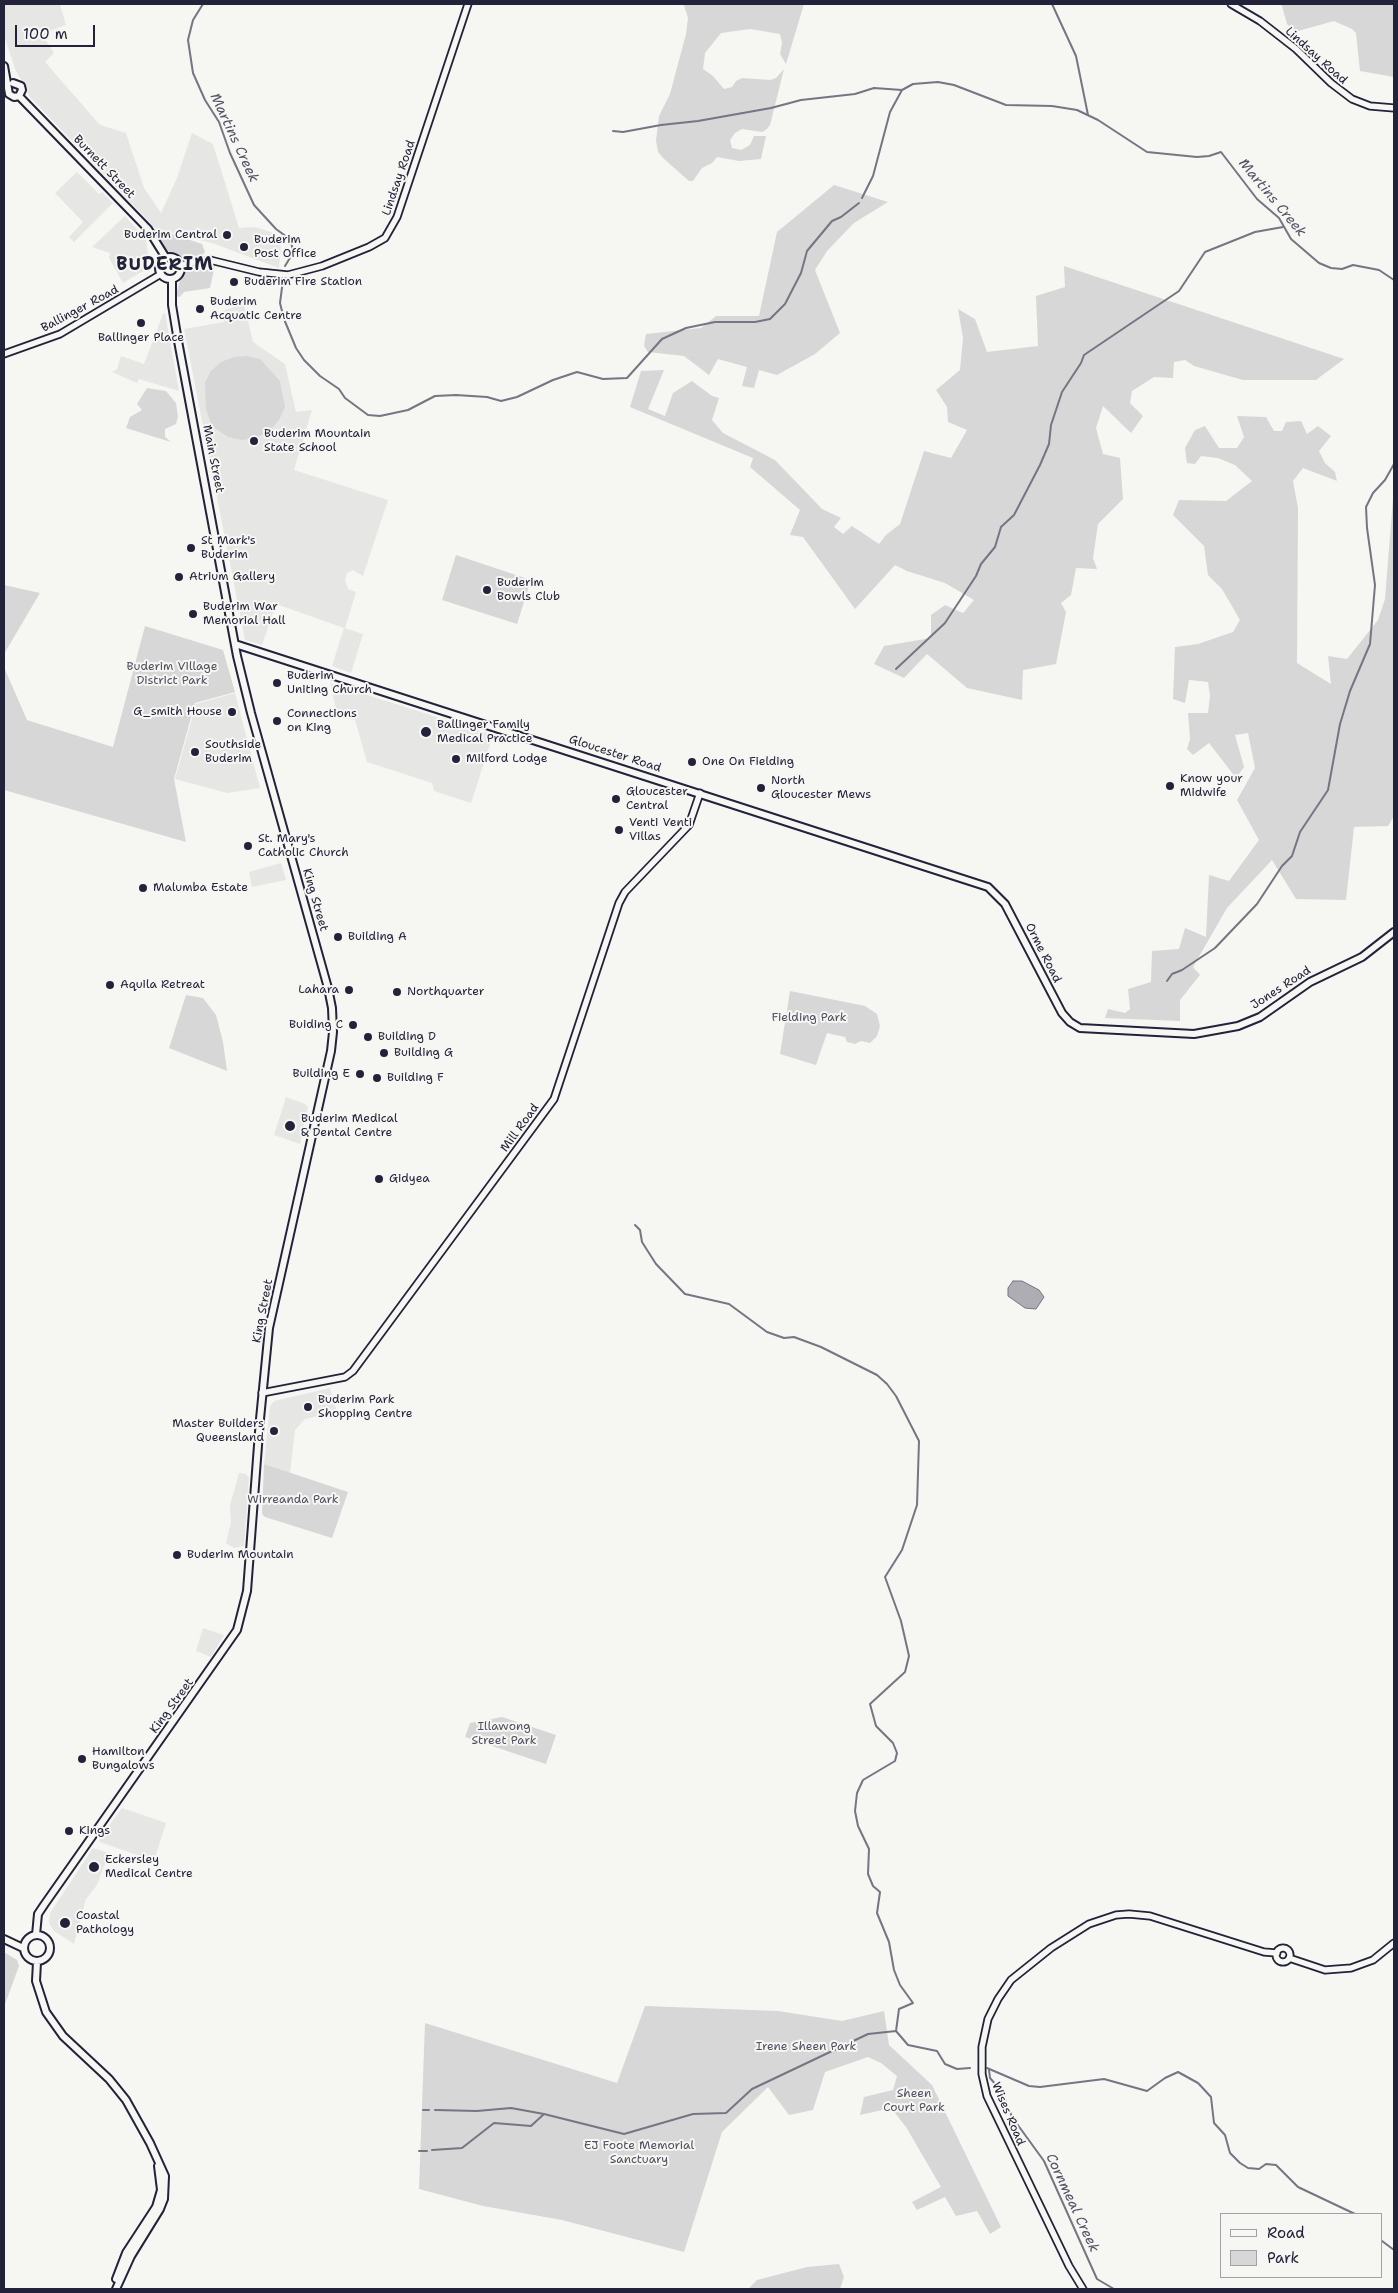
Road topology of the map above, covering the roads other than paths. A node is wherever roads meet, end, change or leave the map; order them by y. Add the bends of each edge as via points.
1 (468, 4) edge
2 (1231, 4) edge
3 (4, 69) edge
4 (11, 85) junction
5 (19, 96) junction
6 (1394, 108) edge
7 (166, 258) junction
8 (180, 265) junction
9 (161, 274) junction
10 (172, 278) junction
11 (4, 354) edge
12 (235, 644) junction
13 (700, 793) junction
14 (988, 887) joint
15 (1394, 932) edge
16 (1080, 1028) joint
17 (262, 1393) junction
18 (36, 1935) junction
19 (4, 1939) edge
20 (1394, 1943) edge
21 (23, 1948) junction
22 (1276, 1953) junction
23 (1290, 1958) junction
24 (37, 1962) junction
25 (116, 2289) edge
26 (1083, 2289) edge

1 - 8 street, Lindsay Road via 397,217 384,238 296,274 273,275 210,260
2 - 6 street, Lindsay Road via 1260,21 1296,49 1344,94 1370,106
3 - 4 main road
4 - 5 main road via 10,95
4 - 5 main road via 21,86
5 - 7 main road, Burnett Street via 148,229
7 - 8 main road via 175,259
7 - 9 main road via 160,266
8 - 10 main road via 180,272
9 - 10 main road
9 - 11 street, Ballinger Road via 60,334
10 - 12 main road, Main Street via 172,305 178,341
12 - 13 main road, Gloucester Road
12 - 17 main road, King Street via 251,713 328,988 333,1020 331,1051 269,1328
13 - 14 main road, Gloucester Road
13 - 17 street, Mill Road via 689,825 625,892 619,903 554,1099 353,1371 345,1377
14 - 16 main road, Orme Road via 1005,904 1062,1014
15 - 16 main road, Jones Road via 1362,958 1330,970 1260,1017 1238,1026 1194,1034
17 - 18 main road, King Street via 247,1591 238,1630 41,1910 36,1922
18 - 21 main road via 26,1940
18 - 24 main road via 44,1937 50,1948 48,1956
19 - 21 main road
20 - 23 street via 1373,1960 1346,1969 1317,1968
21 - 24 main road via 27,1958
22 - 23 street via 1281,1962
22 - 23 street via 1285,1949 1289,1951
22 - 26 street, Wises Road via 1150,1916 1135,1914 1104,1918 1051,1948 1011,1980 1004,1990 988,2019 983,2039 984,2087 1068,2266
24 - 25 main road via 36,1981 50,2019 63,2036 114,2084 135,2114 165,2176 164,2199 156,2218 131,2256

